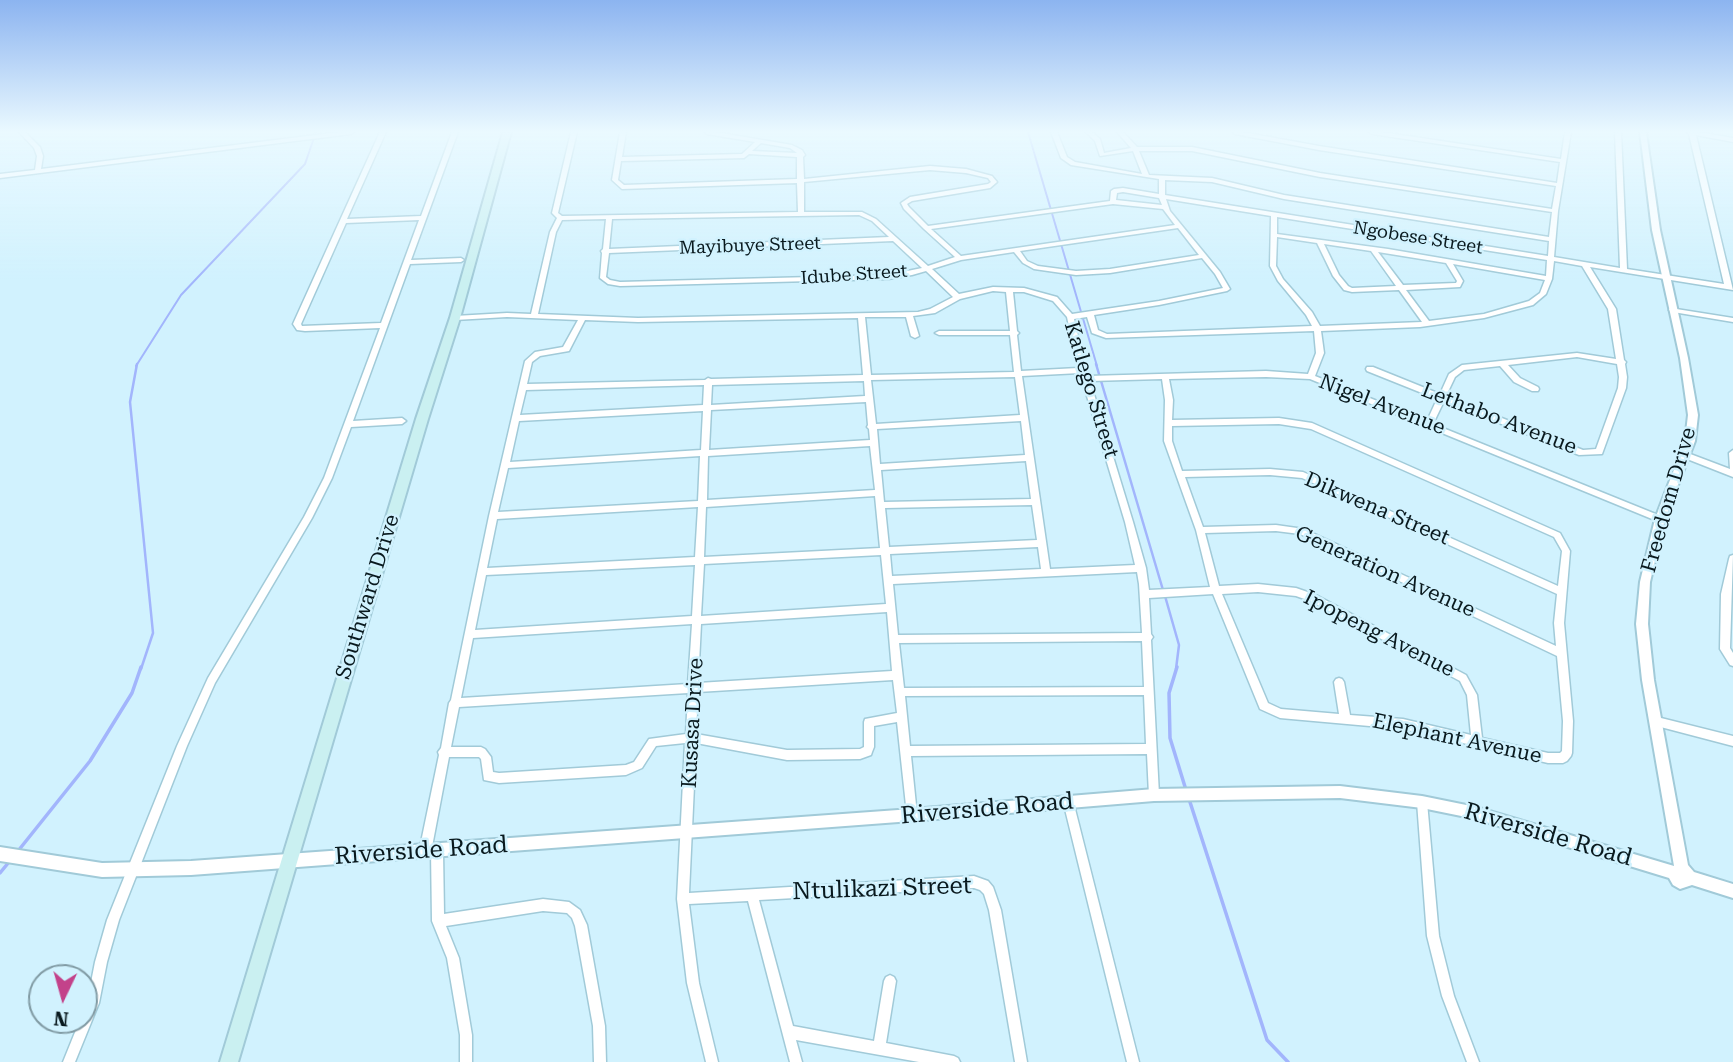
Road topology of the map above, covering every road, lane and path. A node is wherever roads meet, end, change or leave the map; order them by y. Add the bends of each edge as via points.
1 (800, 181) edge
2 (360, 182) edge
3 (437, 182) edge
4 (493, 182) edge
5 (562, 182) edge
6 (617, 182) edge
7 (783, 182) edge
8 (993, 182) edge
9 (1162, 182) edge
10 (1219, 182) edge
11 (1363, 182) edge
12 (1538, 182) edge
13 (1561, 182) edge
14 (1620, 182) edge
15 (1649, 182) edge
16 (1703, 182) edge
17 (1560, 185) junction
18 (1162, 196) junction
19 (1113, 202) junction
20 (1165, 207) junction
21 (1556, 211) junction
22 (801, 213) junction
23 (1274, 215) junction
24 (423, 218) junction
25 (560, 218) junction
26 (609, 218) junction
27 (342, 221) junction
28 (1179, 226) junction
29 (926, 229) junction
30 (1374, 230) junction
31 (1273, 235) junction
32 (895, 239) junction
33 (1553, 240) junction
34 (1320, 242) junction
35 (1014, 249) junction
36 (1374, 249) junction
37 (604, 251) junction
38 (1204, 256) junction
39 (960, 258) junction
40 (461, 260) dead end
41 (1553, 260) junction
42 (407, 262) junction
43 (1449, 263) junction
44 (1586, 265) junction
45 (926, 268) junction
46 (1624, 271) junction
47 (1666, 278) junction
48 (1549, 279) junction
49 (1730, 287) edge
50 (1009, 289) junction
51 (1401, 289) junction
52 (958, 297) junction
53 (1673, 310) junction
54 (909, 314) junction
55 (1090, 314) junction
56 (861, 315) junction
57 (534, 316) junction
58 (1070, 317) junction
59 (455, 318) junction
60 (582, 320) junction
61 (1733, 320) edge
62 (1427, 324) junction
63 (384, 325) junction
64 (1317, 328) junction
65 (939, 333) dead end
66 (1015, 333) junction
67 (915, 336) dead end
68 (1622, 362) junction
69 (1502, 363) junction
70 (1370, 369) dead end
71 (1018, 374) junction
72 (1085, 374) junction
73 (1165, 377) junction
74 (1311, 377) junction
75 (866, 378) junction
76 (708, 382) junction
77 (524, 387) junction
78 (1535, 390) dead end
79 (1442, 397) junction
80 (868, 399) junction
81 (707, 407) junction
82 (516, 418) junction
83 (1024, 418) junction
84 (402, 421) dead end
85 (1168, 423) junction
86 (348, 424) junction
87 (1429, 424) junction
88 (871, 427) junction
89 (873, 443) junction
90 (705, 453) junction
91 (1733, 453) edge
92 (1685, 455) junction
93 (1030, 458) junction
94 (505, 465) junction
95 (876, 467) junction
96 (1733, 468) edge
97 (1180, 474) junction
98 (1733, 474) edge
99 (878, 493) junction
100 (1037, 502) junction
101 (703, 503) junction
102 (880, 505) junction
103 (493, 516) junction
104 (1660, 519) junction
105 (1200, 530) junction
106 (1042, 543) junction
107 (887, 550) junction
108 (1733, 559) edge
109 (700, 560) junction
110 (1140, 568) junction
111 (481, 572) junction
112 (1046, 572) junction
113 (889, 580) junction
114 (1216, 591) junction
115 (1563, 592) junction
116 (1145, 594) junction
117 (1730, 595) edge
118 (891, 608) junction
119 (697, 621) junction
120 (468, 634) junction
121 (1148, 637) junction
122 (894, 639) junction
123 (1561, 653) junction
124 (1733, 662) edge
125 (898, 675) junction
126 (1339, 682) dead end
127 (695, 688) junction
128 (1150, 691) junction
129 (900, 692) junction
130 (454, 703) junction
131 (902, 717) junction
132 (1345, 717) junction
133 (1657, 722) junction
134 (692, 738) junction
135 (1477, 740) junction
136 (1733, 740) edge
137 (1152, 749) junction
138 (906, 751) junction
139 (443, 752) junction
140 (1154, 795) junction
141 (1068, 801) junction
142 (1422, 802) junction
143 (912, 815) junction
144 (687, 832) junction
145 (431, 851) junction
146 (0, 855) edge
147 (289, 861) junction
148 (133, 870) junction
149 (1682, 873) junction
150 (1733, 891) edge
151 (752, 894) junction
152 (683, 899) junction
153 (438, 921) junction
154 (890, 981) dead end
155 (789, 1032) junction
156 (879, 1048) junction
157 (69, 1062) edge
158 (229, 1062) edge
159 (466, 1062) edge
160 (600, 1062) edge
161 (712, 1062) edge
162 (796, 1062) edge
163 (954, 1062) edge
164 (1021, 1062) edge
165 (1133, 1062) edge
166 (1473, 1062) edge

1 - 22 street
2 - 27 street
3 - 24 street
4 - 59 main road, Southward Drive
5 - 25 street via 555,213
6 - 7 street via 622,187
8 - 29 street via 990,186 906,201 906,208
9 - 18 street
10 - 33 street via 1298,199
11 - 21 street
12 - 17 street
13 - 17 street
14 - 46 street
15 - 47 street, Freedom Drive
16 - 49 street
17 - 21 street
18 - 19 street, Ngobese Street via 1118,189
18 - 20 street
18 - 23 street, Ngobese Street
19 - 20 street
19 - 29 street
20 - 28 street
21 - 33 street
22 - 26 street
22 - 32 street via 860,213
23 - 30 street, Ngobese Street
23 - 31 street
24 - 27 street
24 - 42 street
25 - 26 street
25 - 57 street via 552,232
26 - 37 street
27 - 63 street via 297,326
28 - 35 street, Idube Street
28 - 38 street
29 - 39 street
30 - 36 street
30 - 41 street, Ngobese Street
31 - 34 street
31 - 64 street via 1276,273
32 - 37 street, Mayibuye Street
32 - 45 street
33 - 41 street
34 - 36 street
34 - 51 street via 1329,266 1346,288
35 - 38 street via 1035,268 1076,272
35 - 39 street, Idube Street
36 - 43 street
36 - 51 street
37 - 45 street, Idube Street via 603,278 608,282 888,277
38 - 55 street via 1226,291
39 - 45 street, Idube Street
40 - 42 street
41 - 44 street, Ngobese Street
41 - 48 street
42 - 63 street
43 - 48 street
43 - 51 street via 1460,284
44 - 46 street, Ngobese Street
44 - 68 street, Lethabo Avenue via 1612,309
45 - 52 street
46 - 47 street, Ngobese Street
47 - 49 street, Ngobese Street
47 - 53 street, Freedom Drive
48 - 62 street via 1543,294 1531,303
50 - 52 street, Katlego Street
50 - 58 street, Katlego Street via 1055,299
50 - 66 street
51 - 62 street
52 - 54 street, Katlego Street via 932,311
53 - 61 street
53 - 92 street, Freedom Drive via 1691,399 1692,429
54 - 56 street, Katlego Street
54 - 67 street
55 - 58 street
55 - 64 street via 1096,334 1105,336
56 - 60 street, Katlego Street
56 - 75 street
57 - 59 street, Katlego Street
57 - 60 street, Katlego Street
58 - 72 street, Katlego Street
59 - 147 main road, Southward Drive
60 - 77 street via 566,349 531,358
62 - 64 street
63 - 86 street
64 - 74 street via 1320,353
65 - 66 street
66 - 71 street
68 - 69 street via 1577,355
68 - 79 street, Lethabo Avenue via 1622,388 1602,449 1596,453 1582,453
69 - 78 street via 1517,380
69 - 79 street via 1462,368 1452,376
70 - 79 street, Lethabo Avenue
71 - 72 street, Nigel Avenue
71 - 75 street, Nigel Avenue
71 - 83 street
72 - 73 street, Nigel Avenue
72 - 110 street, Katlego Street
73 - 74 street, Nigel Avenue
73 - 85 street
74 - 87 street, Nigel Avenue
75 - 76 street, Nigel Avenue
75 - 80 street
76 - 77 street, Nigel Avenue
76 - 81 street, Kusasa Drive
77 - 82 street
79 - 87 street
80 - 81 street
80 - 88 street
81 - 82 street
81 - 90 street, Kusasa Drive
82 - 94 street
83 - 88 street
83 - 93 street
84 - 86 street
85 - 97 street, Elephant Avenue via 1168,441
85 - 115 street, Elephant Avenue via 1279,421 1331,433 1557,535 1566,551
86 - 148 street via 308,518 211,681
87 - 104 street, Nigel Avenue
88 - 89 street
89 - 90 street
89 - 95 street
90 - 94 street
90 - 101 street, Kusasa Drive
91 - 96 street
92 - 98 street
92 - 104 street, Freedom Drive
93 - 95 street
93 - 100 street
94 - 103 street
95 - 99 street
97 - 105 street, Elephant Avenue
97 - 115 street, Dikwena Street via 1303,475
99 - 101 street
99 - 102 street
100 - 102 street
100 - 106 street
101 - 103 street
101 - 109 street, Kusasa Drive
102 - 107 street
103 - 111 street
104 - 133 street, Freedom Drive via 1642,614
105 - 114 street, Elephant Avenue
105 - 123 street, Generation Avenue via 1301,531
106 - 107 street
106 - 112 street
107 - 109 street
107 - 113 street
108 - 117 street
109 - 111 street
109 - 119 street, Kusasa Drive
110 - 112 street
110 - 116 street, Katlego Street
111 - 120 street
112 - 113 street
113 - 118 street
114 - 116 street, Ipopeng Avenue
114 - 132 street, Elephant Avenue via 1264,706 1280,713
114 - 135 street, Ipopeng Avenue via 1258,588 1297,592 1456,672 1470,688
115 - 123 street, Elephant Avenue
116 - 121 street, Katlego Street
117 - 124 street via 1725,649
118 - 119 street
118 - 122 street
119 - 120 street
119 - 127 street, Kusasa Drive
120 - 130 street
121 - 122 street
121 - 128 street, Katlego Street
122 - 125 street
123 - 135 street, Elephant Avenue via 1569,746 1563,758
125 - 127 street
125 - 129 street
126 - 132 street
127 - 130 street
127 - 134 street, Kusasa Drive
128 - 129 street
128 - 137 street, Katlego Street
129 - 131 street
130 - 139 street
131 - 134 street via 869,722 869,747 860,754 787,755
131 - 138 street
132 - 135 street, Elephant Avenue
133 - 136 street
133 - 149 street, Freedom Drive
134 - 139 street via 653,742 638,765 626,770 499,778 488,776 481,752
134 - 144 street, Kusasa Drive
137 - 138 street
137 - 140 street, Katlego Street
138 - 143 street
139 - 145 street
140 - 141 street, Riverside Road
140 - 142 street, Riverside Road via 1340,792
141 - 143 street, Riverside Road
141 - 165 street
142 - 149 street, Riverside Road via 1515,823
142 - 166 street via 1433,936 1448,996
143 - 144 street, Riverside Road
144 - 145 street, Riverside Road
144 - 152 street, Kusasa Drive
145 - 147 street, Riverside Road
145 - 153 street
146 - 148 street, Riverside Road via 86,869
147 - 148 street, Riverside Road
147 - 158 main road, Southward Drive
148 - 157 street via 106,941 93,1003
149 - 150 street, Riverside Road
151 - 152 street, Ntulikazi Street
151 - 155 street
151 - 164 street, Ntulikazi Street via 984,885 995,910
152 - 161 street, Kusasa Drive via 693,983
153 - 159 street via 453,958
153 - 160 street via 543,905 569,908 576,914 598,1026
154 - 156 street
155 - 156 street
155 - 162 street
156 - 163 street

